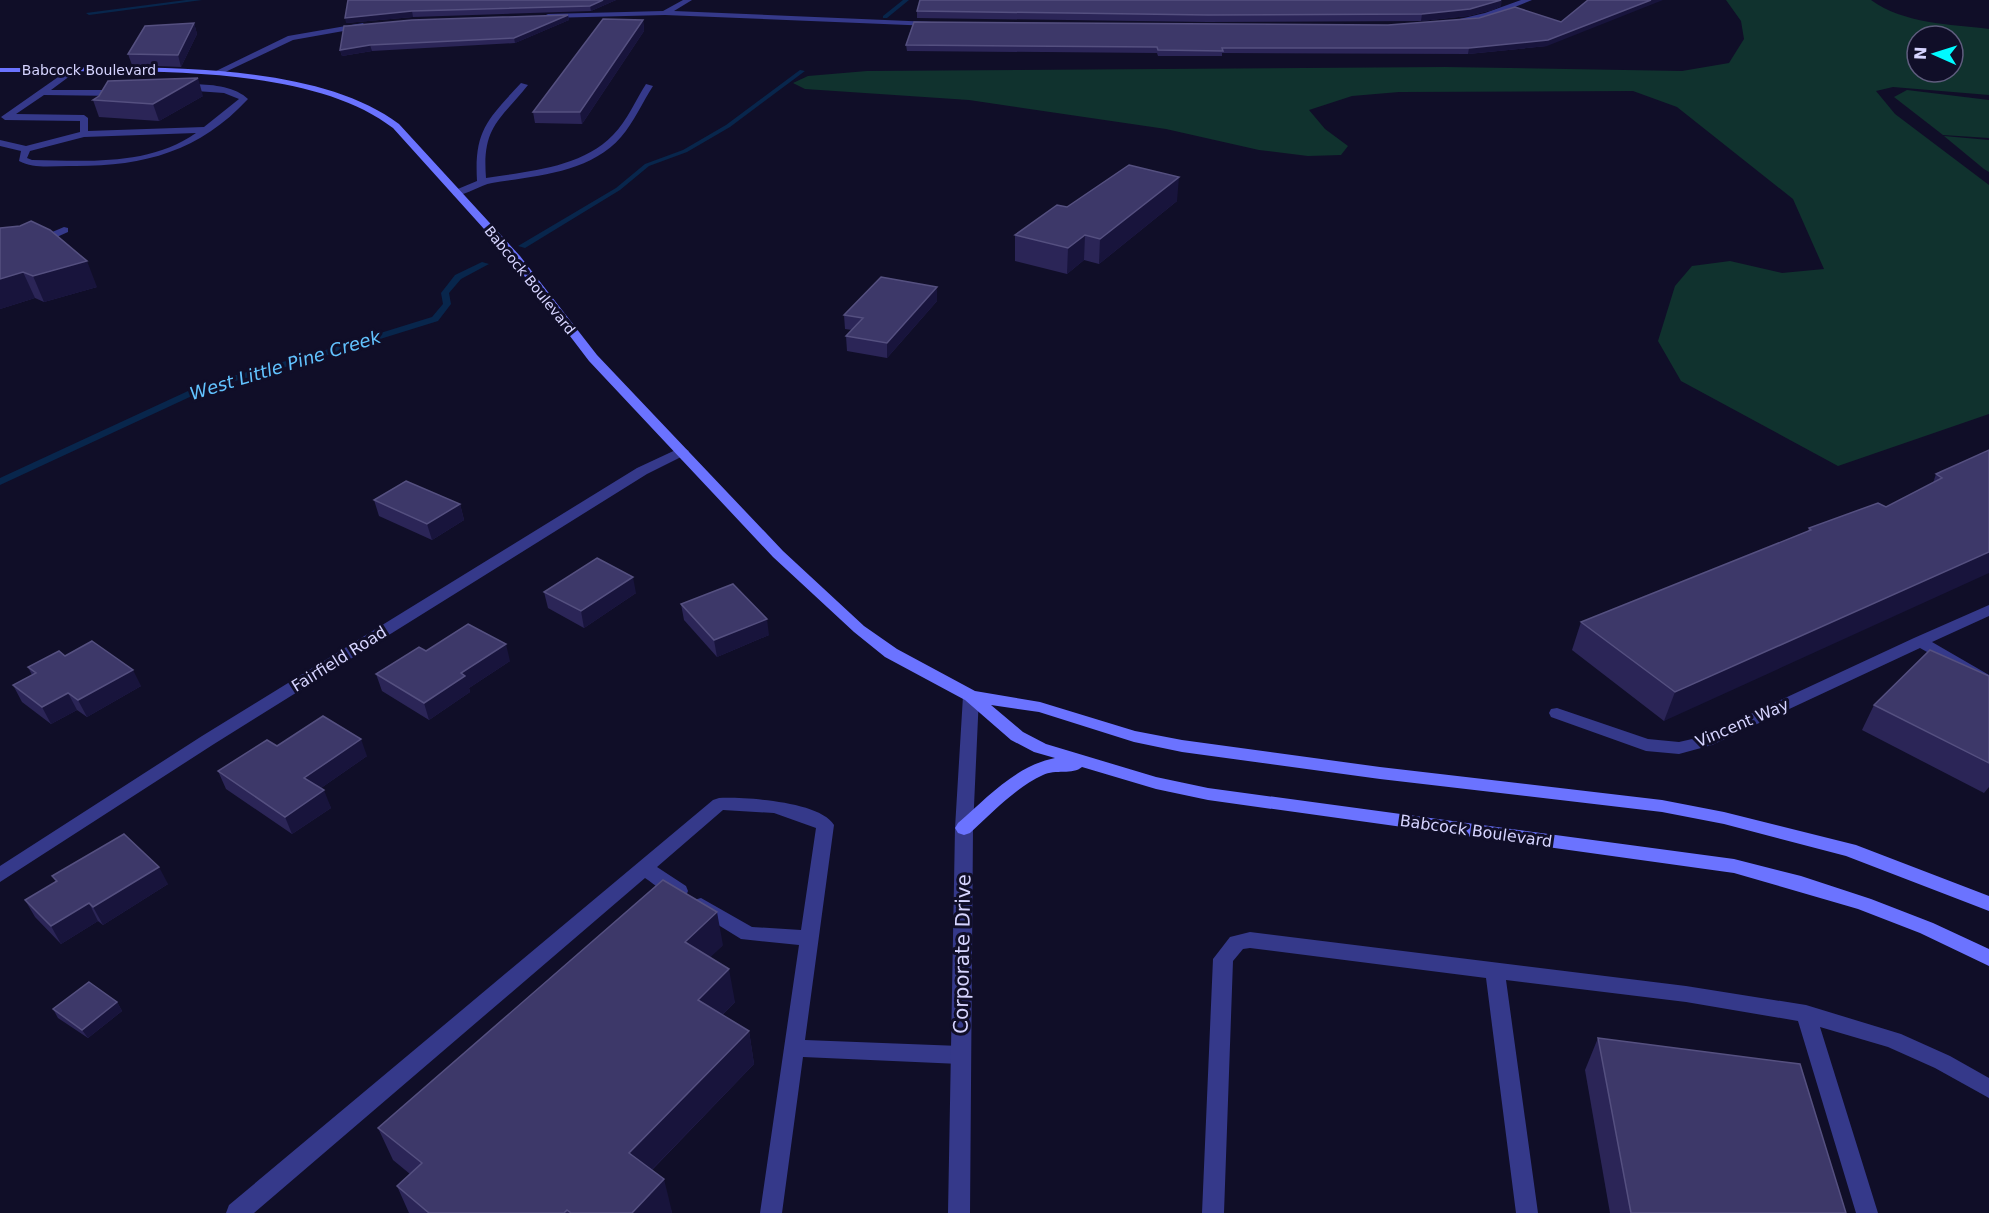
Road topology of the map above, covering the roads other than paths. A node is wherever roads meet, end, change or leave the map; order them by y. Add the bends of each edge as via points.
1 (688, 0) edge
2 (1528, 0) edge
3 (665, 13) junction
4 (542, 16) edge
5 (1443, 23) edge
6 (374, 24) edge
7 (939, 24) edge
8 (0, 70) edge
9 (74, 70) junction
10 (218, 72) junction
11 (524, 85) dead end
12 (649, 86) dead end
13 (171, 88) edge
14 (41, 92) junction
15 (127, 93) edge
16 (3, 118) edge
17 (206, 130) junction
18 (84, 134) junction
19 (0, 143) edge
20 (26, 149) junction
21 (482, 182) junction
22 (456, 193) junction
23 (32, 230) edge
24 (0, 250) edge
25 (682, 451) junction
26 (1989, 610) edge
27 (1920, 641) junction
28 (1989, 682) edge
29 (971, 696) junction
30 (1557, 713) dead end
31 (1092, 765) junction
32 (964, 828) junction
33 (644, 868) junction
34 (0, 875) edge
35 (1989, 904) edge
36 (809, 938) junction
37 (1989, 958) edge
38 (1495, 971) junction
39 (1806, 1013) junction
40 (794, 1048) junction
41 (960, 1055) junction
42 (1989, 1089) edge
43 (237, 1213) edge
44 (771, 1213) edge
45 (959, 1213) edge
46 (1213, 1213) edge
47 (1527, 1213) edge
48 (1867, 1213) edge

1 - 3 street
2 - 5 street via 1487,15
3 - 4 street
3 - 7 street
6 - 10 street via 291,38
8 - 9 street, Babcock Boulevard
9 - 10 street, Babcock Boulevard
9 - 14 street
10 - 22 street, Babcock Boulevard via 308,87 373,110 396,126
11 - 21 street via 481,138
12 - 21 street via 616,137 598,151 559,167
13 - 17 street via 242,96 244,99
14 - 15 street
14 - 16 street
16 - 18 street via 84,118
17 - 18 street
17 - 20 street via 170,153 139,160 30,163 22,159
18 - 20 street
19 - 20 street
21 - 22 street
22 - 25 street, Babcock Boulevard via 516,258 593,358
23 - 24 street via 64,230 26,247
25 - 29 street, Babcock Boulevard via 778,554 859,629 891,653
25 - 34 street, Fairfield Road via 621,483 208,740
26 - 27 street, Vincent Way
27 - 28 street
27 - 30 street, Vincent Way via 1706,741 1679,748 1646,745
29 - 31 street, Babcock Boulevard via 1017,736
29 - 32 street, Corporate Drive
29 - 35 street, Babcock Boulevard via 1040,707 1134,736 1182,746 1662,806 1724,818 1850,850
31 - 32 street via 1053,765 1037,771 1014,785
31 - 37 street, Babcock Boulevard via 1208,794 1734,866 1856,898
32 - 41 street, Corporate Drive
33 - 36 street via 748,934
33 - 36 street via 719,804 772,804 800,812 825,825
33 - 43 street
36 - 40 street
38 - 39 street via 1770,1005
38 - 46 street via 1250,940 1237,942 1223,959
38 - 47 street
39 - 42 street via 1896,1040
39 - 48 street
40 - 41 street
40 - 44 street
41 - 45 street, Corporate Drive

